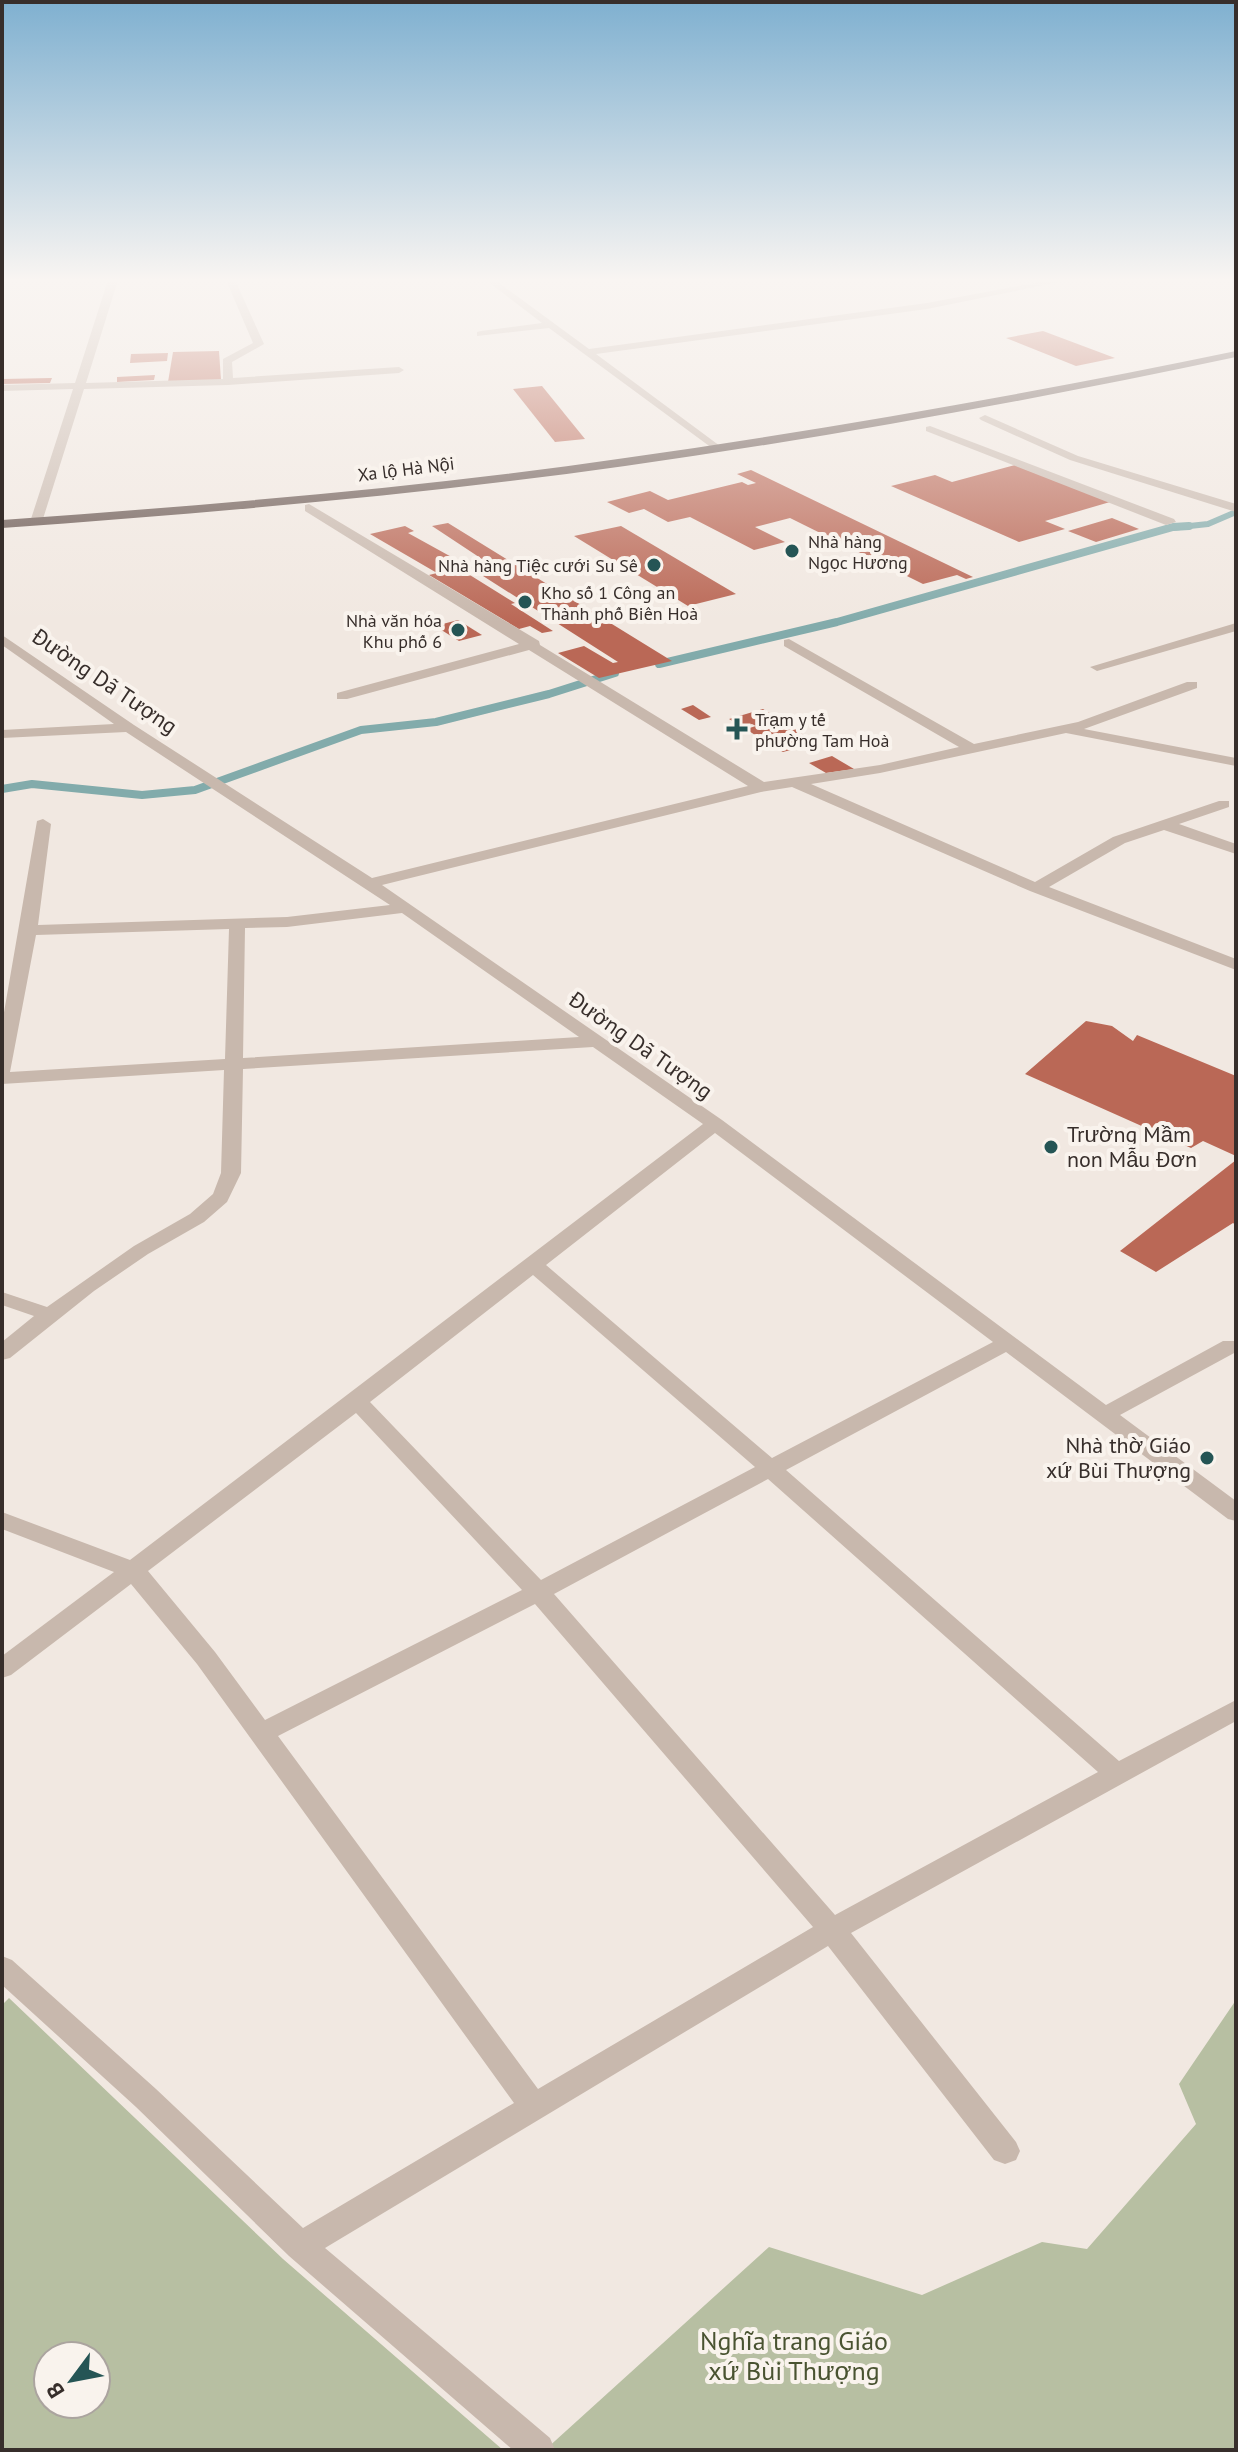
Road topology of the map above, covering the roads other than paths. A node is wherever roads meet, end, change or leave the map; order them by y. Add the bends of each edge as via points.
1 (75, 394) edge
2 (642, 394) edge
3 (1040, 394) edge
4 (1101, 394) edge
5 (985, 418) junction
6 (930, 429) junction
7 (717, 454) junction
8 (1232, 507) edge
9 (309, 508) junction
10 (36, 522) junction
11 (1170, 522) dead end
12 (2, 524) edge
13 (2, 533) edge
14 (1236, 627) edge
15 (2, 639) edge
16 (789, 643) dead end
17 (534, 644) junction
18 (1097, 667) dead end
19 (1192, 685) dead end
20 (342, 696) dead end
21 (129, 728) junction
22 (1060, 729) junction
23 (2, 734) edge
24 (974, 750) junction
25 (1236, 762) edge
26 (792, 781) junction
27 (761, 787) junction
28 (1224, 804) dead end
29 (43, 824) dead end
30 (1163, 824) junction
31 (1236, 849) edge
32 (369, 883) junction
33 (1036, 888) junction
34 (405, 908) junction
35 (237, 923) junction
36 (29, 930) junction
37 (1236, 965) edge
38 (593, 1042) junction
39 (231, 1064) junction
40 (2, 1070) edge
41 (2, 1078) edge
42 (715, 1124) junction
43 (533, 1264) junction
44 (2, 1298) edge
45 (48, 1314) junction
46 (1007, 1343) junction
47 (1231, 1346) dead end
48 (2, 1353) edge
49 (357, 1401) junction
50 (1102, 1416) junction
51 (771, 1468) junction
52 (1236, 1513) edge
53 (2, 1520) edge
54 (134, 1571) junction
55 (538, 1592) junction
56 (2, 1669) edge
57 (1236, 1709) edge
58 (262, 1733) junction
59 (1116, 1773) junction
60 (832, 1930) junction
61 (2, 1968) edge
62 (533, 2105) junction
63 (1005, 2151) dead end
64 (300, 2246) junction
65 (538, 2450) edge

1 - 10 street
2 - 7 street
3 - 7 highway, Xa lộ Hà Nội
4 - 5 highway, Xa lộ Hà Nội
5 - 6 highway, Xa lộ Hà Nội
5 - 8 street via 1074,458
6 - 7 highway, Xa lộ Hà Nội
6 - 11 street
7 - 9 highway
7 - 10 highway, Xa lộ Hà Nội
9 - 13 highway
9 - 17 street
10 - 12 highway, Xa lộ Hà Nội
14 - 18 street
15 - 21 street, Đường Dã Tượng
16 - 24 street
17 - 20 street
17 - 27 street
19 - 22 street
21 - 23 street
21 - 32 street, Đường Dã Tượng
22 - 24 street
22 - 25 street
24 - 26 street
26 - 27 street
26 - 33 street
27 - 32 street
28 - 30 street
29 - 36 street
30 - 31 street
30 - 33 street via 1119,840
32 - 34 street, Đường Dã Tượng
33 - 37 street
34 - 35 street via 327,919
34 - 38 street, Đường Dã Tượng
35 - 36 street
35 - 39 street
36 - 40 street
38 - 39 street
38 - 42 street, Đường Dã Tượng
39 - 41 street
39 - 45 street via 231,1173 217,1203
42 - 43 street
42 - 46 street, Đường Dã Tượng
43 - 49 street
43 - 51 street
44 - 45 street
45 - 48 street
46 - 50 street, Đường Dã Tượng
46 - 51 street
47 - 50 street
49 - 54 street
49 - 55 street
50 - 52 street, Đường Dã Tượng
51 - 55 street
51 - 59 street
53 - 54 street
54 - 56 street
54 - 58 street
55 - 58 street
55 - 60 street
57 - 59 street
58 - 62 street
59 - 60 street
60 - 62 street
60 - 63 street
61 - 64 street
62 - 64 street
64 - 65 street

